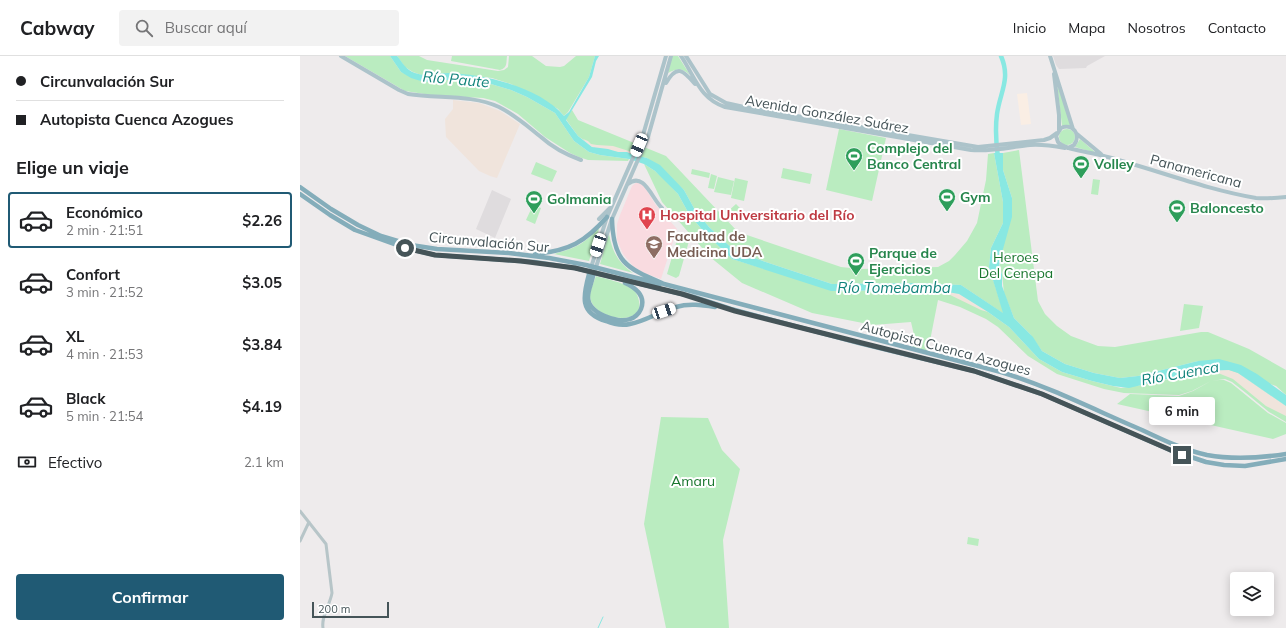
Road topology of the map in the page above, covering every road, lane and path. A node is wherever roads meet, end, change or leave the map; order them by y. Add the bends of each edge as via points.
1 (341, 56) edge
2 (666, 56) edge
3 (671, 56) edge
4 (681, 56) edge
5 (686, 56) edge
6 (1050, 56) edge
7 (1056, 79) junction
8 (662, 88) junction
9 (703, 92) junction
10 (1074, 129) junction
11 (1058, 132) junction
12 (1077, 134) junction
13 (645, 136) junction
14 (1005, 146) junction
15 (990, 148) junction
16 (1066, 148) junction
17 (1102, 155) junction
18 (581, 160) dead end
19 (626, 186) junction
20 (300, 187) edge
21 (300, 194) edge
22 (1286, 197) edge
23 (612, 206) junction
24 (662, 208) dead end
25 (610, 218) junction
26 (599, 219) dead end
27 (527, 255) junction
28 (591, 275) junction
29 (614, 278) junction
30 (664, 284) junction
31 (646, 286) joint
32 (730, 309) junction
33 (1286, 454) edge
34 (1286, 459) edge
35 (300, 511) edge
36 (309, 522) junction
37 (300, 541) edge
38 (322, 628) edge

1 - 18 main road via 408,94 483,102 497,106 519,119 546,141
2 - 13 main road
3 - 8 main road
4 - 9 main road, Avenida González Suárez
5 - 15 main road, Avenida González Suárez via 710,94 726,103 954,144
6 - 7 main road
7 - 10 main road
7 - 11 main road via 1060,122
8 - 9 main road via 672,72 680,70
8 - 13 main road
9 - 15 main road, Avenida González Suárez via 714,103 732,108 971,150
10 - 11 main road via 1067,126
10 - 12 main road
11 - 14 main road, Avenida González Suárez via 1044,140
11 - 16 main road via 1058,142
12 - 16 main road via 1078,138 1074,145
12 - 17 main road, Panamericana
13 - 19 main road via 635,168
13 - 23 main road
14 - 15 main road, Avenida González Suárez
14 - 16 main road, Avenida González Suárez via 1039,145
16 - 17 main road, Panamericana
17 - 22 main road, Panamericana via 1245,196
19 - 24 main road via 633,181 640,181
19 - 25 main road
20 - 27 highway, Circunvalación Sur via 345,218 371,231 410,245
21 - 29 highway, Circunvalación Sur via 349,227 405,248 435,255 575,268
23 - 25 main road
23 - 26 main road
25 - 27 highway via 576,244 549,253
25 - 28 main road
25 - 30 highway via 614,244 623,260 630,268
27 - 30 highway, Circunvalación Sur via 586,265
28 - 29 highway via 588,297 592,308 598,314 607,317 629,320 639,312 642,297 632,286
28 - 32 highway via 584,294 586,306 592,315 610,323 631,324 687,305 699,304
29 - 31 highway, Circunvalación Sur
30 - 33 highway, Autopista Cuenca Azogues via 1001,372 1054,391 1165,441 1201,454 1260,458
31 - 32 highway, Autopista Cuenca Azogues
32 - 34 highway, Autopista Cuenca Azogues via 1007,381 1053,398 1196,460 1241,466
35 - 36 street
36 - 37 street
36 - 38 street via 326,544 332,593

